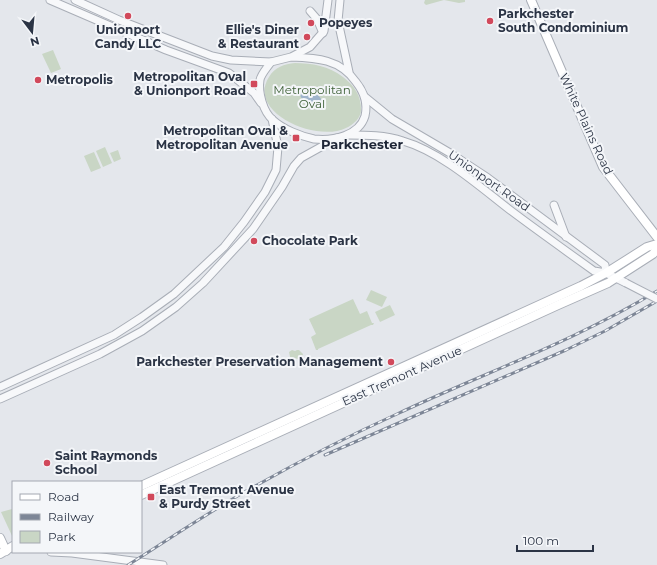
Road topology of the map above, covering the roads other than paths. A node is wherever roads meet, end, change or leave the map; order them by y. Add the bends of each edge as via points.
1 (50, 0) edge
2 (75, 0) edge
3 (328, 0) edge
4 (340, 0) edge
5 (531, 0) edge
6 (310, 11) dead end
7 (143, 30) junction
8 (323, 33) junction
9 (138, 39) junction
10 (291, 57) junction
11 (271, 62) junction
12 (350, 72) junction
13 (365, 97) junction
14 (263, 105) junction
15 (272, 119) junction
16 (348, 135) junction
17 (336, 138) junction
18 (450, 153) junction
19 (445, 161) junction
20 (554, 206) dead end
21 (566, 237) junction
22 (657, 238) edge
23 (657, 244) edge
24 (225, 246) junction
25 (657, 249) edge
26 (232, 252) junction
27 (606, 273) junction
28 (616, 278) junction
29 (657, 299) edge
30 (116, 334) junction
31 (121, 343) junction
32 (412, 368) junction
33 (0, 387) edge
34 (0, 399) edge
35 (232, 449) junction
36 (142, 486) edge
37 (142, 494) edge
38 (0, 538) edge
39 (8, 550) edge
40 (72, 553) edge
41 (163, 565) edge

1 - 9 street
2 - 7 street
3 - 8 street
4 - 12 street via 338,21
5 - 22 main road, White Plains Road via 603,167
6 - 8 street
7 - 9 street
7 - 11 street via 212,56 231,60
8 - 10 street via 310,47
9 - 14 street via 230,72 254,93
10 - 11 street
10 - 12 street via 320,59
11 - 14 street via 260,80
12 - 13 street
13 - 16 street via 363,121
13 - 18 street, Unionport Road via 392,120
14 - 15 street
15 - 17 street via 315,139
15 - 24 street via 278,147 276,170 265,192
16 - 17 street
16 - 19 street, Unionport Road via 397,139
17 - 26 street via 306,154 298,162 253,229
18 - 19 street
18 - 21 street, Unionport Road via 488,178
19 - 27 street, Unionport Road via 594,271
20 - 21 street
21 - 27 street, Unionport Road via 605,265
23 - 27 main road, East Tremont Avenue
24 - 26 street
24 - 30 street via 174,294
25 - 28 main road, East Tremont Avenue
26 - 31 street via 181,303
27 - 28 street, Unionport Road
27 - 32 main road, East Tremont Avenue
28 - 29 street, Unionport Road, bridge
28 - 32 main road, East Tremont Avenue via 608,284
30 - 31 street
30 - 33 street
31 - 34 street
32 - 35 main road, East Tremont Avenue
35 - 36 main road, East Tremont Avenue
35 - 37 main road, East Tremont Avenue
38 - 39 main road
40 - 41 street

